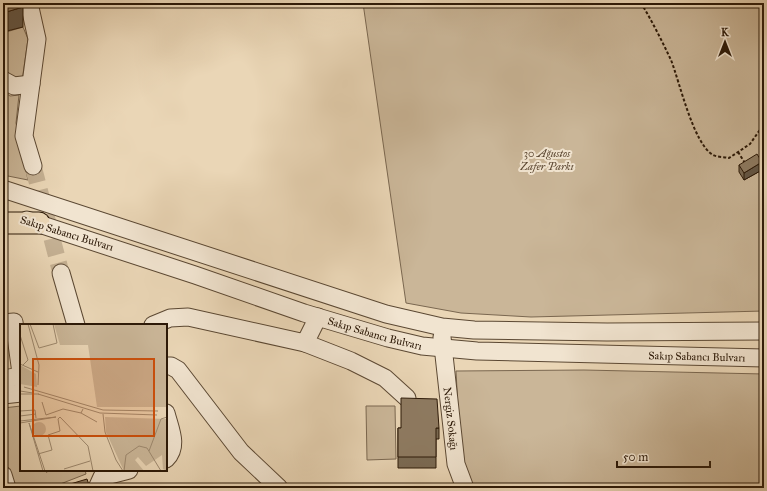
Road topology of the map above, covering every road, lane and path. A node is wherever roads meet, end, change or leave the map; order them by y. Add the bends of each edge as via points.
1 (29, 3) edge
2 (641, 3) edge
3 (3, 80) edge
4 (31, 84) junction
5 (764, 124) edge
6 (738, 152) junction
7 (32, 166) tunnel mouth
8 (747, 166) edge
9 (3, 189) edge
10 (3, 214) edge
11 (3, 223) edge
12 (39, 223) junction
13 (61, 273) tunnel mouth
14 (318, 318) junction
15 (3, 323) edge
16 (764, 323) edge
17 (76, 324) edge
18 (155, 324) edge
19 (442, 327) junction
20 (764, 331) edge
21 (607, 332) junction
22 (633, 332) junction
23 (305, 344) junction
24 (442, 348) junction
25 (10, 352) edge
26 (634, 355) junction
27 (764, 358) edge
28 (167, 366) edge
29 (20, 373) edge
30 (20, 375) edge
31 (3, 379) edge
32 (20, 392) edge
33 (3, 395) edge
34 (407, 398) edge
35 (167, 417) edge
36 (167, 458) edge
37 (125, 471) edge
38 (3, 474) edge
39 (7, 488) edge
40 (97, 488) edge
41 (279, 488) edge
42 (465, 488) edge

1 - 4 street via 38,39
2 - 6 path via 671,61 701,140 714,155 728,158
3 - 4 street via 14,86
4 - 7 street via 24,136
5 - 6 path via 750,144
6 - 8 path
9 - 19 street, Sakıp Sabancı Bulvarı via 386,314
10 - 12 street, Sakıp Sabancı Bulvarı
11 - 12 main road
12 - 14 street, Sakıp Sabancı Bulvarı
13 - 17 street
14 - 23 street
14 - 24 street, Sakıp Sabancı Bulvarı via 388,338
15 - 25 street via 14,322
16 - 21 street, Sakıp Sabancı Bulvarı via 641,326
18 - 23 street via 170,318 188,317
19 - 21 street, Sakıp Sabancı Bulvarı via 474,330
19 - 24 street, Nergiz Sokağı
20 - 22 street, Sakıp Sabancı Bulvarı
21 - 22 street, Sakıp Sabancı Bulvarı
22 - 26 street
23 - 34 street via 351,361 385,378
24 - 26 street, Sakıp Sabancı Bulvarı
24 - 42 street, Nergiz Sokağı via 456,464
25 - 29 street
26 - 27 street, Sakıp Sabancı Bulvarı
28 - 41 street via 178,370 241,452
30 - 31 street
32 - 33 street
35 - 36 street via 173,442
37 - 40 street via 102,477
38 - 39 street

